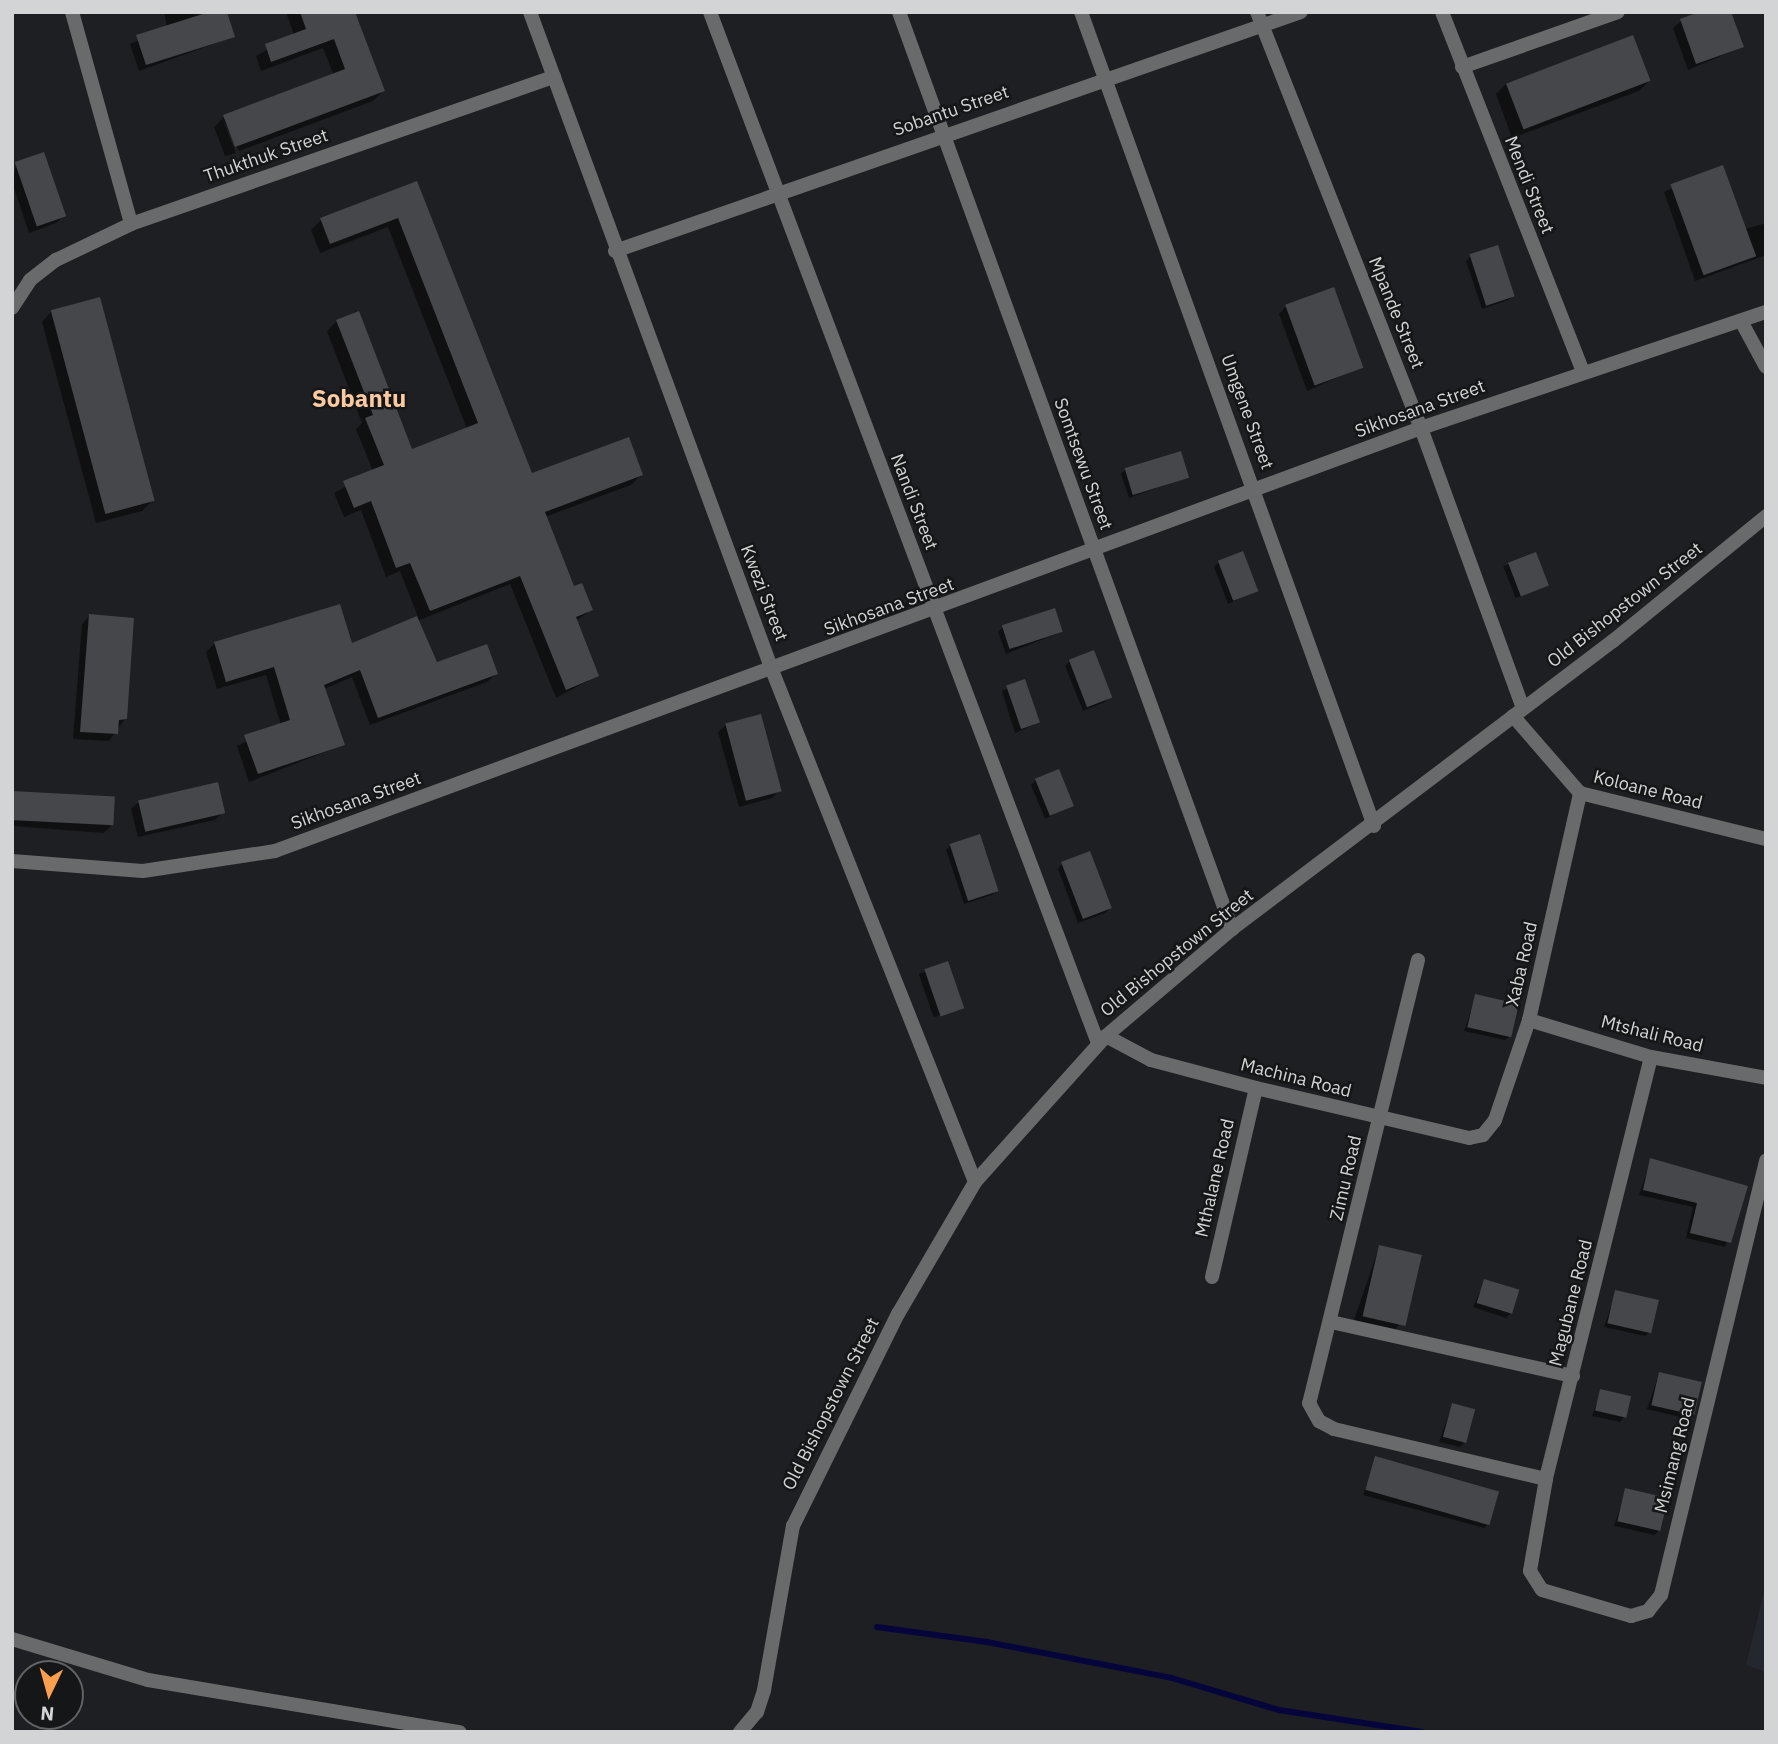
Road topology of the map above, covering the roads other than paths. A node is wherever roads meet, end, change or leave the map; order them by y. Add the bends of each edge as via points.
1 (72, 12) edge
2 (530, 12) edge
3 (710, 12) edge
4 (899, 12) edge
5 (1081, 12) edge
6 (1301, 12) edge
7 (1442, 12) edge
8 (1618, 12) edge
9 (1259, 19) edge
10 (1462, 67) junction
11 (554, 76) junction
12 (1105, 78) junction
13 (944, 134) junction
14 (778, 194) junction
15 (131, 224) junction
16 (615, 251) junction
17 (12, 308) edge
18 (1766, 312) edge
19 (1741, 321) junction
20 (1766, 368) edge
21 (1582, 370) junction
22 (1421, 428) junction
23 (1256, 492) junction
24 (1766, 516) edge
25 (1094, 554) junction
26 (934, 610) junction
27 (772, 670) junction
28 (1518, 712) junction
29 (1580, 793) junction
30 (1374, 826) junction
31 (1766, 839) edge
32 (12, 861) edge
33 (1232, 929) junction
34 (1418, 960) dead end
35 (1530, 1020) junction
36 (1102, 1040) junction
37 (1651, 1057) junction
38 (1766, 1078) edge
39 (1256, 1088) junction
40 (1380, 1119) junction
41 (1483, 1135) joint
42 (1766, 1160) edge
43 (975, 1182) junction
44 (1212, 1277) dead end
45 (1331, 1322) junction
46 (1573, 1376) junction
47 (1546, 1479) junction
48 (1531, 1559) joint
49 (12, 1639) edge
50 (460, 1732) edge
51 (740, 1732) edge

1 - 15 street
2 - 11 street, Kwezi Street
3 - 14 street, Nandi Street
4 - 13 street, Somtsewu Street
5 - 12 street, Umgene Street
6 - 9 street, Sobantu Street
7 - 10 street, Mendi Street
8 - 10 street
9 - 12 street, Sobantu Street
9 - 22 street, Mpande Street
10 - 21 street, Mendi Street
11 - 15 street, Thukthuk Street
11 - 16 street, Kwezi Street
12 - 13 street, Sobantu Street
12 - 23 street, Umgene Street
13 - 14 street, Sobantu Street
13 - 25 street, Somtsewu Street
14 - 16 street, Sobantu Street
14 - 26 street, Nandi Street
15 - 17 street, Thukthuk Street via 55,260 30,280
16 - 27 street, Kwezi Street
18 - 19 street, Sikhosana Street
19 - 20 street
19 - 21 street, Sikhosana Street
21 - 22 street, Sikhosana Street
22 - 23 street, Sikhosana Street
22 - 28 street, Mpande Street
23 - 25 street, Sikhosana Street
23 - 30 street, Umgene Street
24 - 28 street, Old Bishopstown Street
25 - 26 street, Sikhosana Street
25 - 33 street, Somtsewu Street
26 - 27 street, Sikhosana Street
26 - 36 street, Nandi Street
27 - 32 street, Sikhosana Street via 275,851 143,871
27 - 43 street, Kwezi Street
28 - 29 street, Koloane Road
28 - 30 street, Old Bishopstown Street
29 - 31 street, Koloane Road
29 - 35 street, Xaba Road
30 - 33 street, Old Bishopstown Street
33 - 36 street, Old Bishopstown Street
34 - 40 street, Zimu Road
35 - 37 street, Mtshali Road
35 - 41 street, Xaba Road via 1495,1120
36 - 39 street, Machina Road via 1151,1059
36 - 43 street, Old Bishopstown Street
37 - 38 street, Mtshali Road
37 - 46 street, Magubane Road
39 - 40 street, Machina Road
39 - 44 street, Mthalane Road
40 - 41 street, Machina Road via 1469,1138
40 - 45 street, Zimu Road
42 - 48 street, Msimang Road via 1661,1595 1648,1611 1631,1616 1542,1590 1530,1576
43 - 51 street, Old Bishopstown Street via 815,1473 784,1564 757,1712
45 - 46 street
45 - 47 street, Zimu Road via 1309,1404 1319,1421 1334,1429
46 - 47 street, Magubane Road
47 - 48 street, Magubane Road
49 - 50 street via 148,1680

